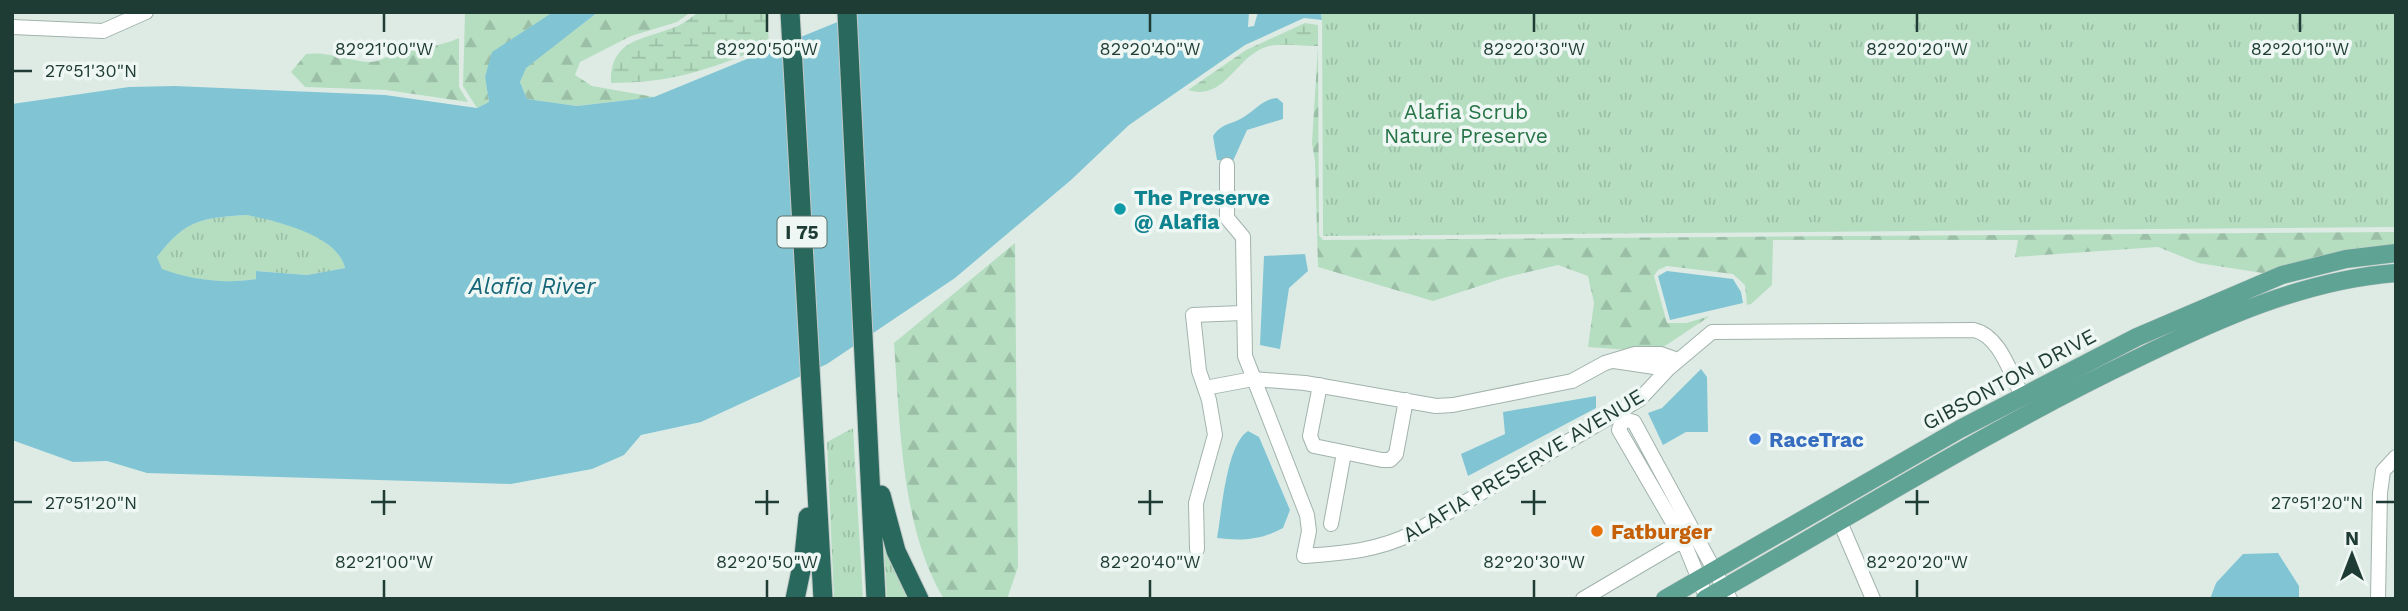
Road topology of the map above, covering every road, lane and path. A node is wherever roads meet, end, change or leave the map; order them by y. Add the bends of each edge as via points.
1 (146, 12) edge
2 (790, 12) edge
3 (847, 12) edge
4 (12, 27) edge
5 (1227, 166) dead end
6 (2396, 253) edge
7 (2396, 273) edge
8 (1242, 313) junction
9 (2114, 348) junction
10 (1673, 365) junction
11 (1253, 379) junction
12 (1320, 385) junction
13 (1205, 388) junction
14 (2022, 395) junction
15 (1406, 400) junction
16 (2031, 412) junction
17 (1621, 415) junction
18 (870, 453) junction
19 (1344, 453) junction
20 (2396, 457) edge
21 (814, 458) junction
22 (1926, 472) junction
23 (1840, 522) junction
24 (1331, 524) dead end
25 (1683, 540) junction
26 (1198, 549) dead end
27 (1717, 570) junction
28 (1700, 578) junction
29 (1728, 593) edge
30 (1706, 598) edge
31 (795, 599) edge
32 (822, 599) edge
33 (876, 599) edge
34 (919, 599) edge
35 (1583, 599) edge
36 (1665, 599) edge
37 (1872, 599) edge
38 (2378, 599) edge

1 - 4 street via 103,32
2 - 21 highway, I 75
3 - 18 highway, I 75
5 - 8 street via 1227,218 1243,237
6 - 9 main road, GIBSONTON DRIVE via 2282,275
7 - 16 main road, GIBSONTON DRIVE via 2332,282 2260,304
8 - 11 street via 1245,356
8 - 13 street via 1193,315
9 - 14 main road, GIBSONTON DRIVE
9 - 16 main road via 2086,373 2049,393
10 - 14 street, ALAFIA PRESERVE AVENUE via 1712,332 1722,330 1974,330 1994,341
10 - 15 street via 1661,354 1635,354 1572,381 1470,402 1436,406
10 - 17 street, ALAFIA PRESERVE AVENUE
11 - 12 street
11 - 13 street
11 - 17 street, ALAFIA PRESERVE AVENUE via 1307,514 1304,556 1386,547
12 - 15 street
12 - 19 street via 1311,441 1319,449
13 - 26 street via 1215,435 1196,503
14 - 22 main road via 2012,412 1954,448
14 - 27 main road, GIBSONTON DRIVE
15 - 19 street via 1393,458
16 - 22 main road, GIBSONTON DRIVE
17 - 25 street via 1619,430
17 - 27 street via 1634,422
18 - 33 highway, I 75
18 - 34 highway via 896,551
19 - 24 street
20 - 38 street via 2384,471 2380,493
21 - 31 highway
21 - 32 highway, I 75
22 - 23 main road, GIBSONTON DRIVE
23 - 29 main road, GIBSONTON DRIVE
23 - 37 street
25 - 28 street
25 - 35 street
27 - 28 main road, GIBSONTON DRIVE
27 - 29 street
28 - 30 street
28 - 36 main road, GIBSONTON DRIVE
29 - 30 main road, GIBSONTON DRIVE

